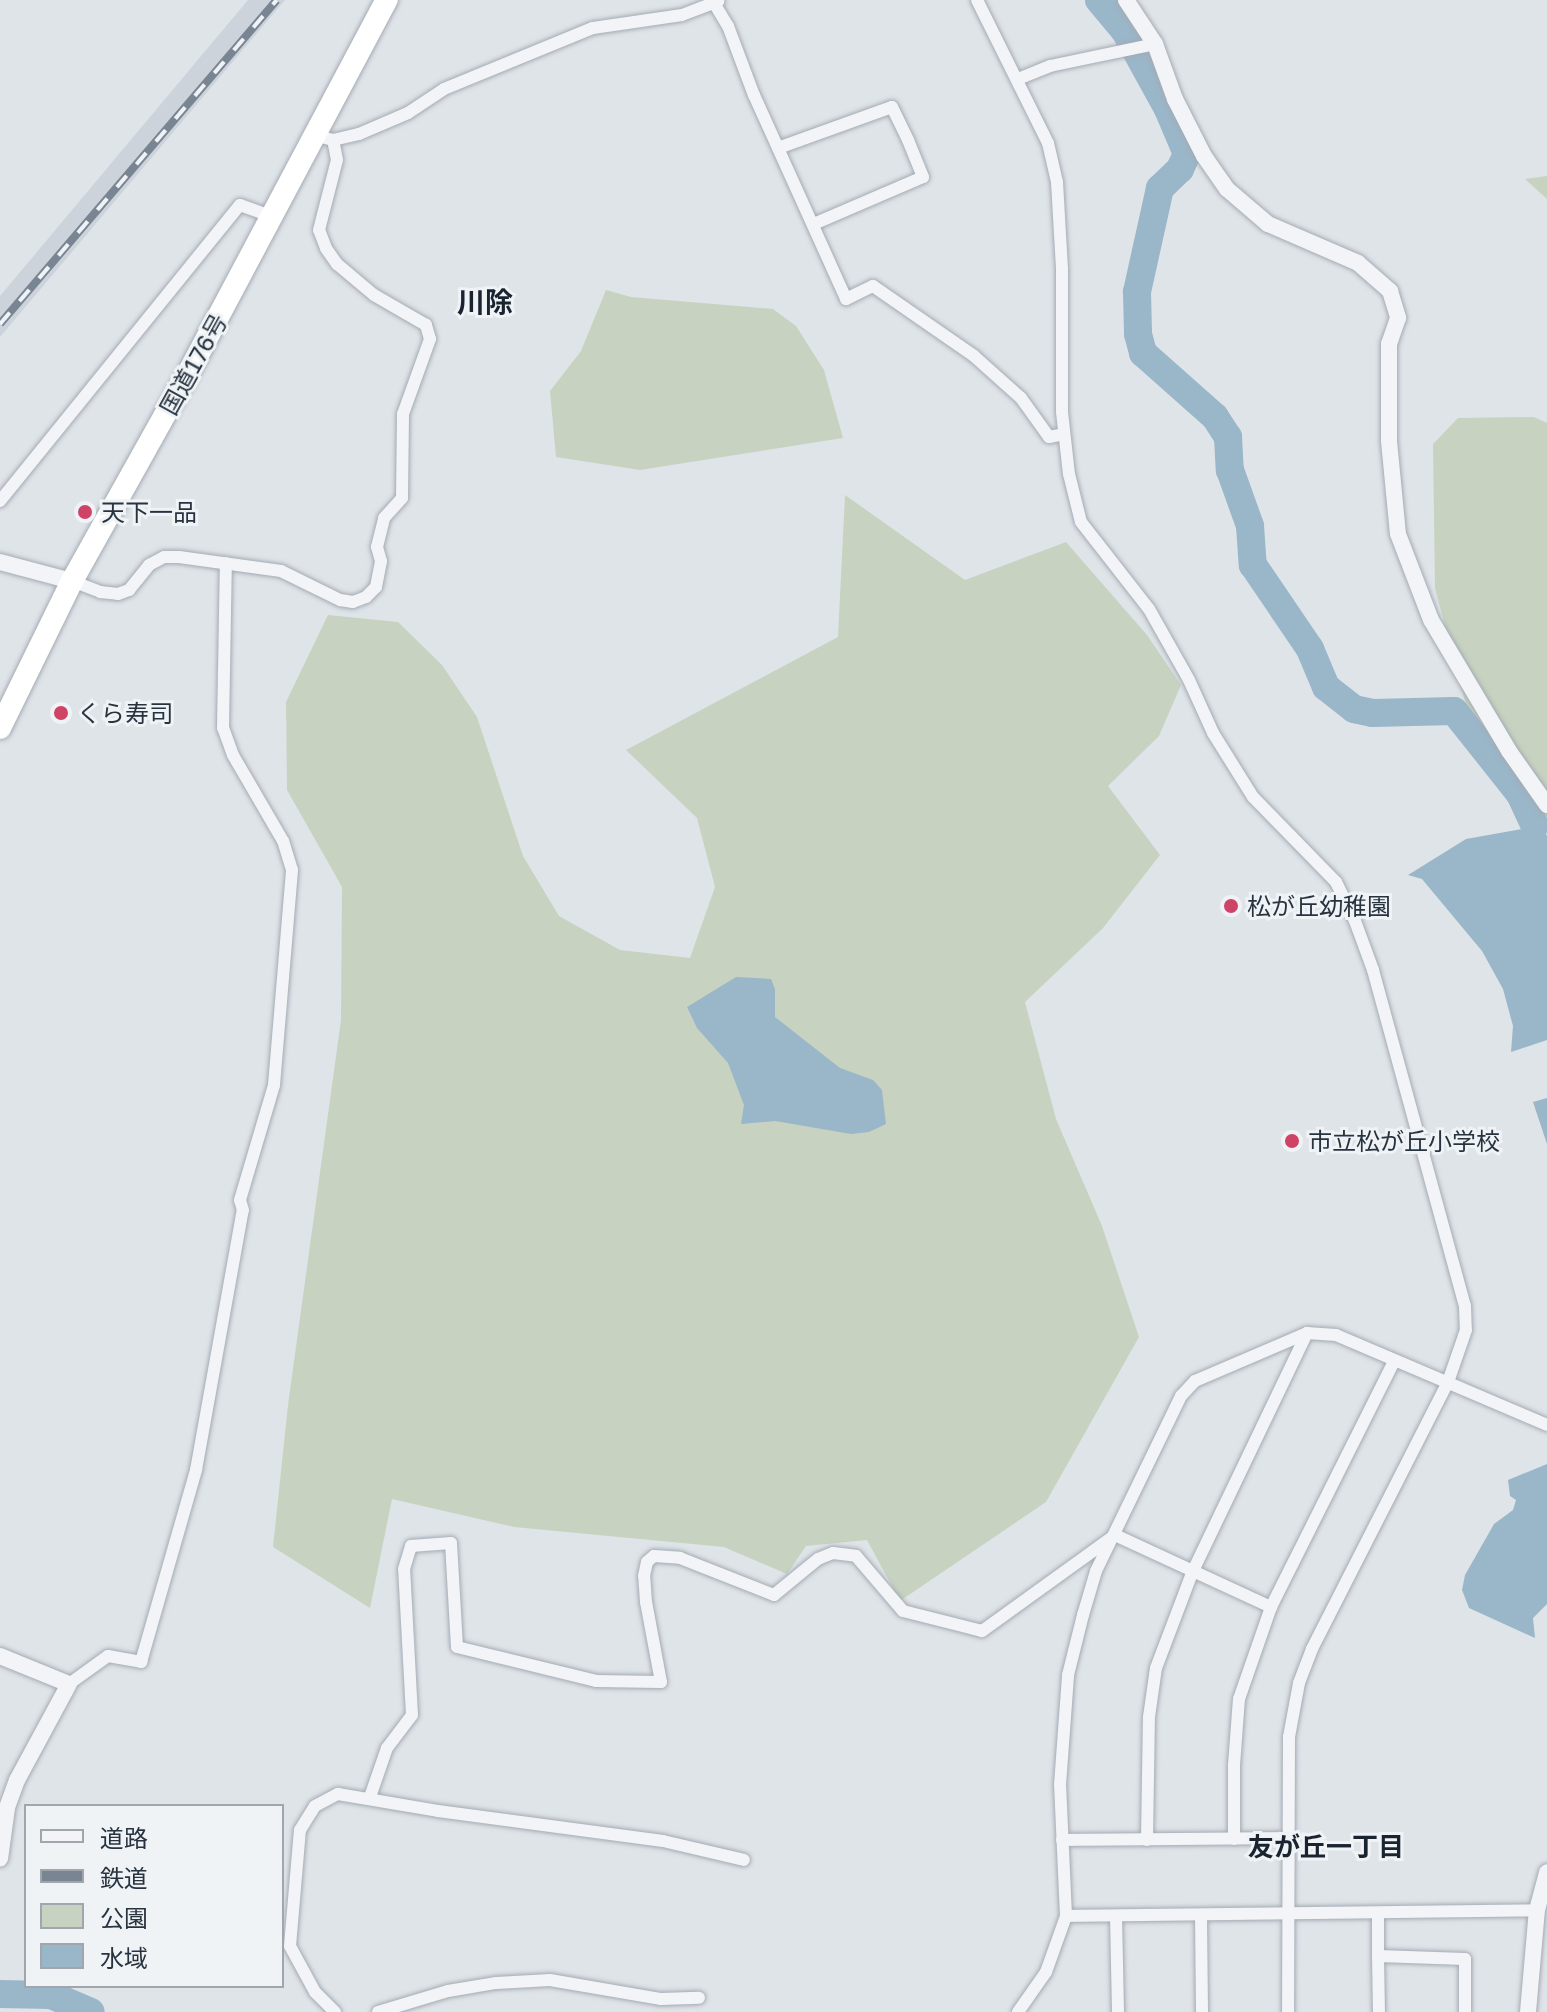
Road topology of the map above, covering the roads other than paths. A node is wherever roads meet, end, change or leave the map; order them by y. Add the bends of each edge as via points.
1 (387, 0) edge
2 (977, 0) edge
3 (1126, 0) edge
4 (718, 1) edge
5 (1150, 45) junction
6 (1018, 79) junction
7 (324, 138) junction
8 (778, 148) junction
9 (273, 217) junction
10 (814, 224) junction
11 (1064, 434) junction
12 (0, 501) edge
13 (0, 562) edge
14 (226, 563) junction
15 (72, 581) junction
16 (0, 728) edge
17 (1547, 805) edge
18 (1307, 1333) junction
19 (1394, 1361) junction
20 (1448, 1382) junction
21 (1547, 1425) edge
22 (1115, 1535) junction
23 (1192, 1573) junction
24 (1271, 1607) junction
25 (0, 1656) edge
26 (69, 1684) junction
27 (370, 1797) junction
28 (1288, 1838) junction
29 (1234, 1839) junction
30 (1062, 1840) junction
31 (1147, 1840) junction
32 (0, 1859) edge
33 (744, 1860) dead end
34 (1547, 1872) edge
35 (1537, 1910) junction
36 (1288, 1914) junction
37 (1378, 1914) junction
38 (1066, 1916) junction
39 (1116, 1916) junction
40 (1201, 1916) junction
41 (1378, 1956) junction
42 (699, 1998) dead end
43 (335, 2012) edge
44 (378, 2012) edge
45 (1018, 2012) edge
46 (1118, 2012) edge
47 (1202, 2012) edge
48 (1288, 2012) edge
49 (1379, 2012) edge
50 (1465, 2012) edge
51 (1528, 2012) edge

1 - 7 highway, 国道176号
2 - 6 street
3 - 5 street
4 - 7 street via 682,15 593,28 444,89 408,113 359,134
4 - 8 street
5 - 6 street via 1050,66
5 - 17 street via 1204,156 1227,189 1268,224 1358,263 1390,291 1398,318 1389,344 1389,441 1398,534 1431,620
6 - 11 street via 1048,143 1057,182
7 - 9 highway, 国道176号
7 - 14 street via 337,160 319,230 326,248 374,295 426,325 430,339 403,414 402,498 384,518 376,587 353,602 281,571
8 - 10 street
8 - 10 street via 892,107 908,140 923,177
9 - 12 street via 240,205
9 - 15 highway, 国道176号
10 - 11 street via 846,299 873,286 974,356 1021,398 1049,437
11 - 20 street via 1081,522 1149,609 1213,733 1253,797 1336,882 1355,921 1465,1306 1466,1330
13 - 15 street
14 - 15 street via 164,557 118,594
14 - 26 street via 223,728 283,841 292,870 274,1085 240,1200 243,1210 196,1470 141,1662 108,1656
15 - 16 highway, 国道176号
18 - 19 street via 1336,1335
18 - 22 street via 1195,1381 1181,1396
18 - 23 street
19 - 20 street
19 - 24 street
20 - 21 street
20 - 28 street via 1299,1683 1289,1737
22 - 23 street
22 - 27 street via 982,1631 903,1611 856,1556 833,1553 818,1559 774,1595 680,1558 654,1556 644,1576 661,1682 596,1681 457,1647 451,1543 411,1546 404,1569 412,1715 387,1748
22 - 30 street via 1096,1571 1068,1675
23 - 24 street
23 - 31 street via 1156,1668 1149,1717
24 - 29 street via 1239,1699
25 - 26 street
26 - 32 street via 17,1780
27 - 33 street via 663,1841
27 - 43 street via 338,1794 315,1806 300,1830 290,1946 315,1992
28 - 29 street
28 - 36 street
29 - 31 street
30 - 31 street
30 - 38 street
34 - 35 street
35 - 37 street
35 - 51 street
36 - 37 street
36 - 40 street
36 - 48 street
37 - 41 street
38 - 39 street
38 - 45 street via 1046,1972
39 - 40 street
39 - 46 street
40 - 47 street
41 - 49 street
41 - 50 street via 1465,1959
42 - 44 street via 661,1999 550,1980 448,1991

